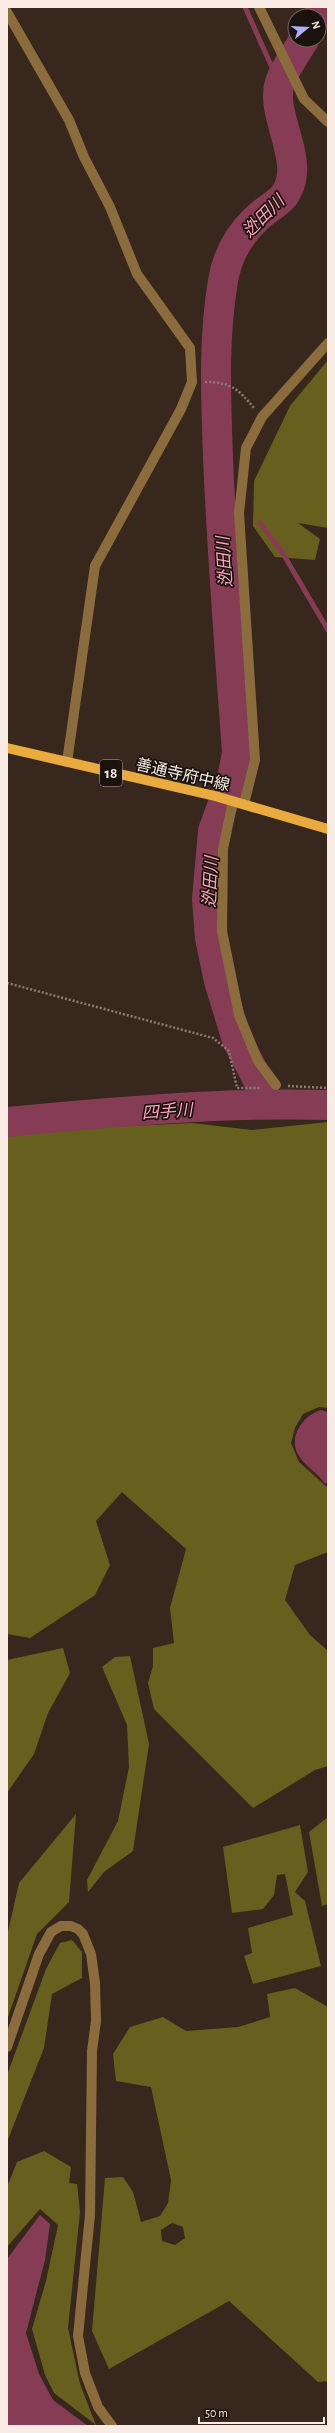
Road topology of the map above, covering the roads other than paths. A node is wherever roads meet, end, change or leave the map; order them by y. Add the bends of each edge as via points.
1 (259, 7) edge
2 (7, 12) edge
3 (328, 122) edge
4 (328, 343) edge
5 (7, 748) edge
6 (67, 762) junction
7 (231, 801) junction
8 (244, 804) junction
9 (328, 829) edge
10 (276, 1085) road end
11 (7, 2047) edge
12 (112, 2426) edge

1 - 3 street via 304,99
2 - 6 street via 18,27 69,120 84,157 110,207 137,274 190,348 192,382 182,408 95,566
4 - 8 street via 262,418 246,448 239,513 255,760
5 - 6 main road, 善通寺府中線 / 18
6 - 7 main road, 善通寺府中線 / 18
7 - 8 main road, 善通寺府中線 / 18
7 - 10 street via 223,849 222,931 238,1015 258,1060
8 - 9 main road, 善通寺府中線 / 18
11 - 12 street via 39,1954 51,1932 62,1926 78,1929 83,1934 91,1954 96,2021 92,2051 90,2215 78,2336 85,2373 98,2407

